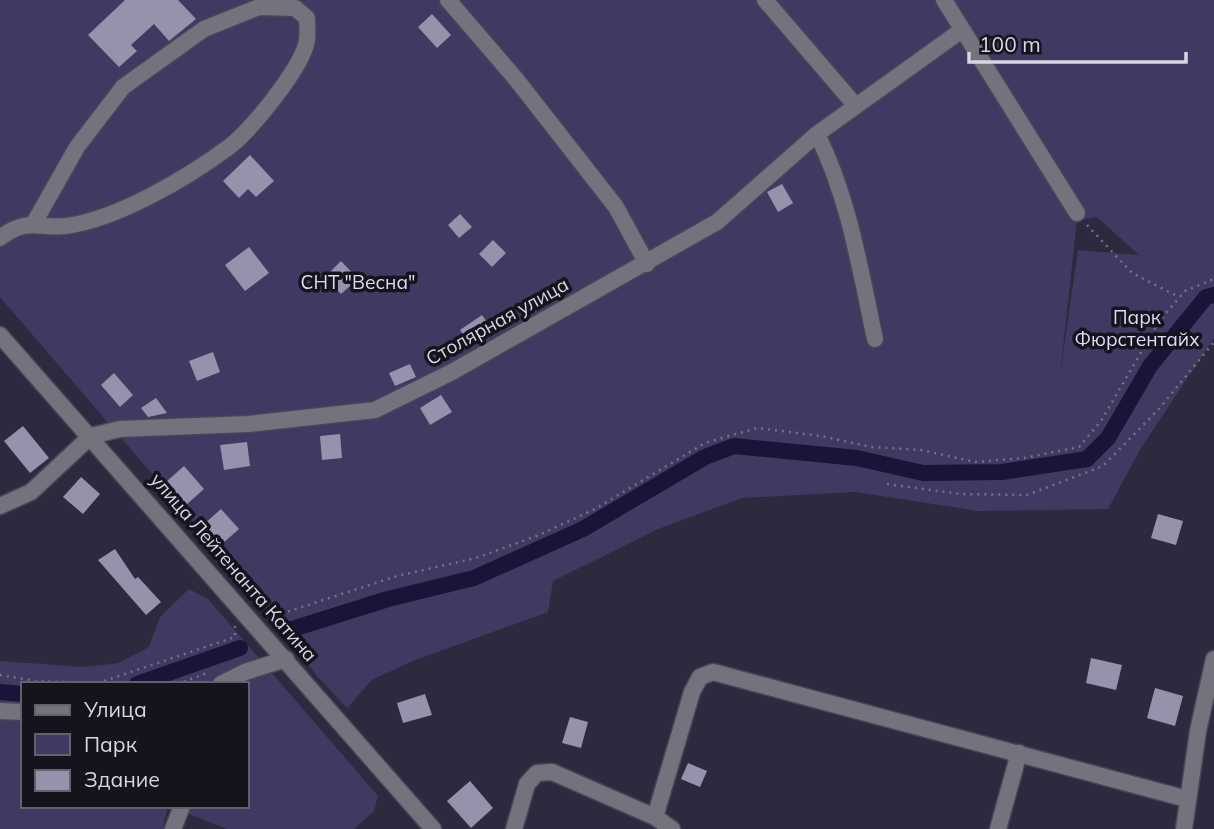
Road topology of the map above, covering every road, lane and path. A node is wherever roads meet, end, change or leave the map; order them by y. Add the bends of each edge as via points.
1 (448, 0) edge
2 (765, 0) edge
3 (944, 0) edge
4 (962, 30) junction
5 (855, 105) junction
6 (817, 134) junction
7 (1077, 212) joint
8 (34, 223) junction
9 (0, 238) edge
10 (647, 264) junction
11 (1214, 279) edge
12 (1179, 298) junction
13 (0, 335) edge
14 (875, 339) dead end
15 (1214, 342) edge
16 (91, 436) junction
17 (887, 484) dead end
18 (0, 506) edge
19 (285, 613) dead end
20 (235, 637) dead end
21 (286, 659) junction
22 (1214, 659) edge
23 (0, 675) edge
24 (217, 680) edge
25 (67, 682) edge
26 (101, 682) edge
27 (197, 682) edge
28 (0, 710) edge
29 (21, 712) edge
30 (1019, 752) junction
31 (1187, 799) junction
32 (181, 808) edge
33 (655, 817) junction
34 (173, 829) edge
35 (433, 829) edge
36 (514, 829) edge
37 (672, 829) edge
38 (998, 829) edge
39 (1184, 829) edge

1 - 10 street via 616,207
2 - 5 street
3 - 4 street
4 - 5 street, Столярная улица
4 - 7 street
5 - 6 street, Столярная улица
6 - 10 street, Столярная улица via 717,222
6 - 14 street via 844,200
7 - 12 path via 1132,273
8 - 8 street via 65,226 137,204 231,146 288,82 307,42 307,18 295,8 258,7 204,29 123,87 77,147
8 - 9 street
10 - 16 street, Столярная улица via 375,410 248,424 120,429
11 - 12 path
12 - 19 path via 1160,320 1101,421 1079,447 975,462 921,450 871,447 757,428 705,443 595,509 539,536
13 - 16 street, улица Лейтенанта Катина
15 - 17 path via 1158,411 1103,466 1027,495 960,494
16 - 18 street via 30,492
16 - 21 street, улица Лейтенанта Катина
20 - 26 path
21 - 24 street
21 - 35 street, улица Лейтенанта Катина
22 - 31 street
23 - 25 path
24 - 27 path
28 - 29 street
30 - 31 street
30 - 33 street via 712,672 700,677 692,692
30 - 38 street
31 - 39 street
32 - 34 street
33 - 36 street via 552,772 537,773 527,784
33 - 37 street

